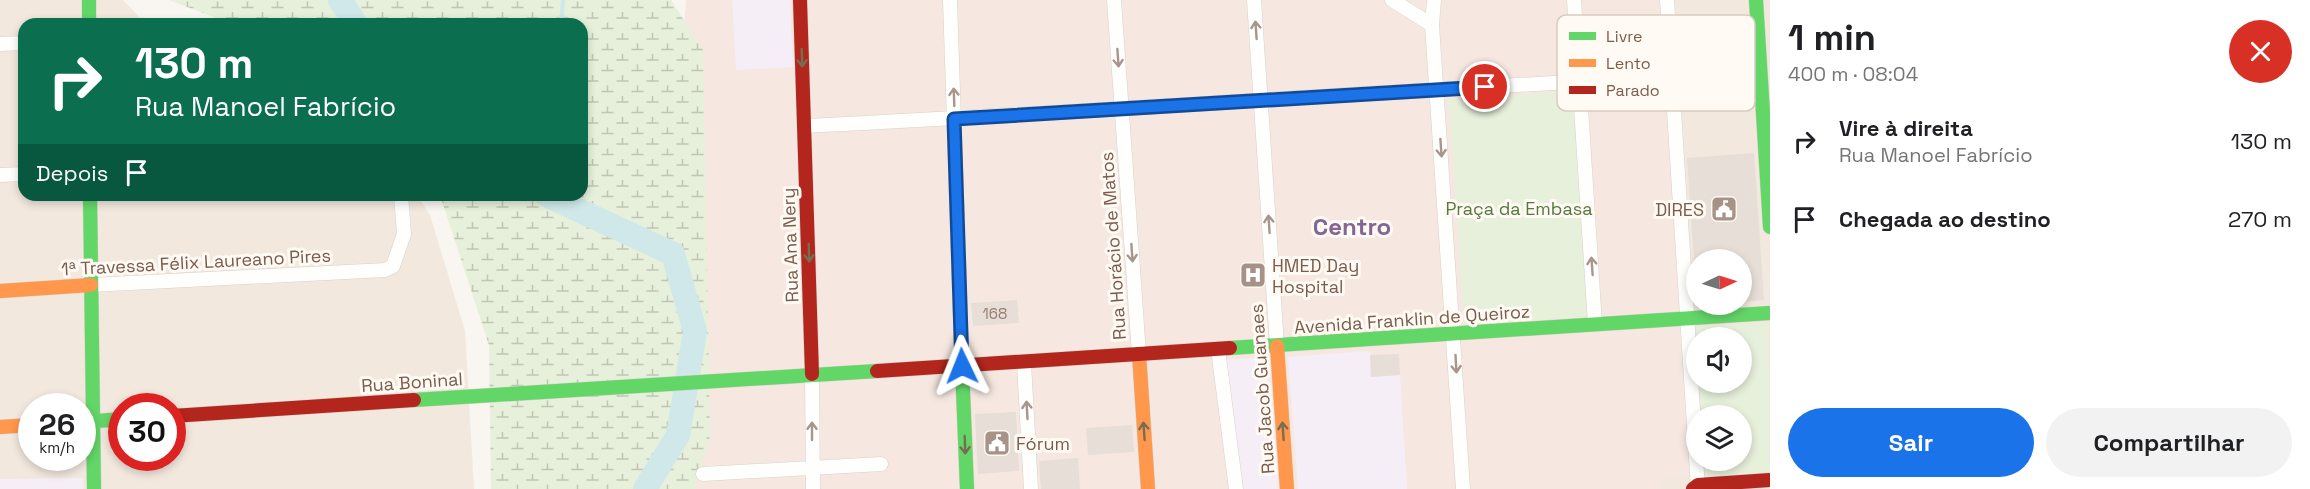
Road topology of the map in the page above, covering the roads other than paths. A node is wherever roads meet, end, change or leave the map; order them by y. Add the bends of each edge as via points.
1 (89, 0) edge
2 (800, 0) edge
3 (950, 0) edge
4 (1114, 0) edge
5 (1254, 0) edge
6 (1392, 0) edge
7 (1434, 0) edge
8 (1574, 0) edge
9 (1667, 0) edge
10 (1756, 0) edge
11 (1575, 15) edge
12 (1668, 15) edge
13 (89, 18) edge
14 (1432, 25) junction
15 (18, 43) edge
16 (0, 44) edge
17 (1762, 72) edge
18 (1557, 83) edge
19 (1437, 90) junction
20 (1261, 102) junction
21 (1121, 110) junction
22 (1582, 111) edge
23 (1674, 111) edge
24 (954, 119) junction
25 (805, 126) junction
26 (18, 174) edge
27 (0, 175) edge
28 (90, 201) edge
29 (401, 201) edge
30 (1770, 227) edge
31 (91, 285) junction
32 (0, 291) edge
33 (1770, 313) edge
34 (1687, 319) junction
35 (1595, 324) junction
36 (1454, 334) junction
37 (1277, 346) junction
38 (1218, 349) junction
39 (1139, 354) junction
40 (1024, 363) junction
41 (962, 366) junction
42 (812, 374) junction
43 (732, 380) joint
44 (89, 393) edge
45 (186, 415) edge
46 (18, 426) edge
47 (0, 427) edge
48 (881, 464) dead end
49 (812, 469) junction
50 (92, 471) edge
51 (703, 474) dead end
52 (1770, 480) edge
53 (1696, 488) edge
54 (94, 489) edge
55 (813, 489) edge
56 (967, 489) edge
57 (1030, 489) edge
58 (1148, 489) edge
59 (1236, 489) edge
60 (1287, 489) edge
61 (1463, 489) edge

1 - 13 street
2 -> 25 street, Rua Ana Nery
24 -> 3 street
4 -> 21 street, Rua Horácio de Matos
20 -> 5 street, Rua Jacob Guanaes
6 - 14 street
7 - 14 street
8 - 11 street
9 - 12 street
10 - 17 street
14 - 19 street
15 - 16 street
17 - 30 street
18 - 19 street
19 - 20 street
19 -> 36 street
20 - 21 street
37 -> 20 street, Rua Jacob Guanaes
21 - 24 street
21 -> 39 street, Rua Horácio de Matos
35 -> 22 street
23 - 34 street
24 - 25 street
24 - 41 street
25 -> 42 street, Rua Ana Nery
26 - 27 street
28 - 31 street
29 - 31 street, 1ª Travessa Félix Laureano Pires via 404,234 393,266 385,270
31 - 32 street, 1ª Travessa Félix Laureano Pires
31 - 44 street
33 - 34 street, Avenida Franklin de Queiroz
34 - 35 street, Avenida Franklin de Queiroz
34 - 53 street
35 - 36 street, Avenida Franklin de Queiroz
36 - 37 street, Avenida Franklin de Queiroz
36 -> 61 street
37 - 38 street, Avenida Franklin de Queiroz
60 -> 37 street, Rua Jacob Guanaes
38 - 39 street, Avenida Franklin de Queiroz
38 - 59 street
39 - 40 street, Avenida Franklin de Queiroz
58 -> 39 street, Rua Horácio de Matos
40 - 41 street, Avenida Franklin de Queiroz
57 -> 40 street
41 - 42 street, Avenida Franklin de Queiroz
41 -> 56 street
42 - 43 street, Avenida Franklin de Queiroz
49 -> 42 street, Rua Ana Nery
43 - 45 street, Rua Boninal
46 - 47 street
48 - 49 street
49 - 51 street
49 - 55 street, Rua Ana Nery
50 - 54 street
52 - 53 street

